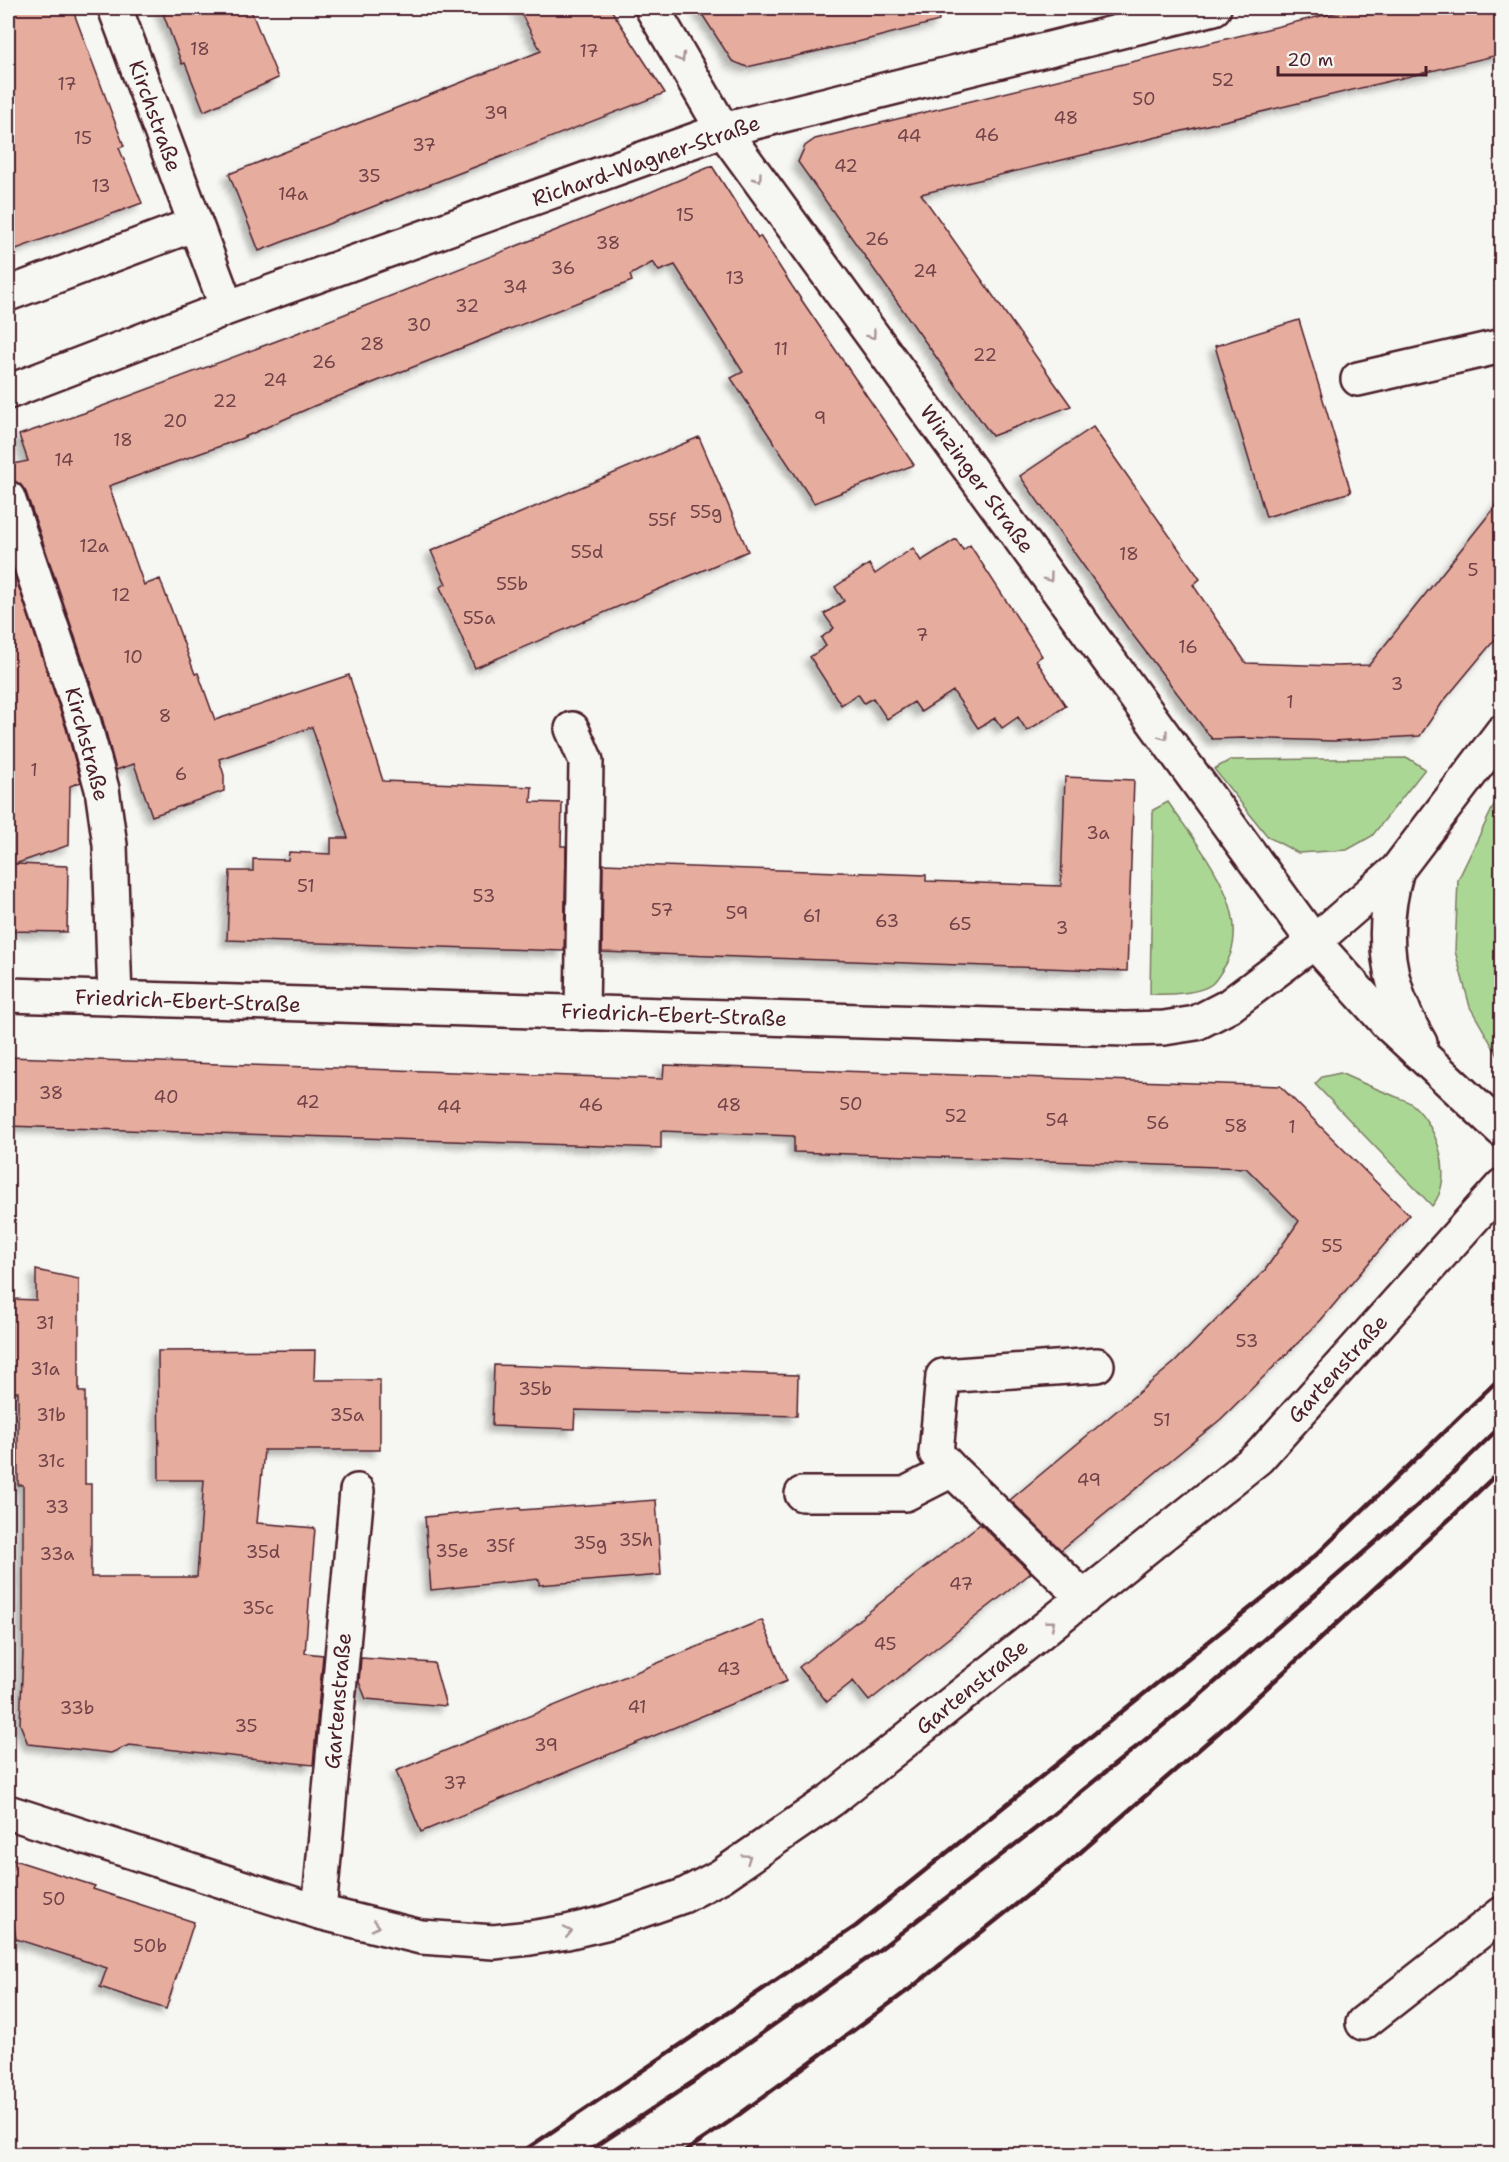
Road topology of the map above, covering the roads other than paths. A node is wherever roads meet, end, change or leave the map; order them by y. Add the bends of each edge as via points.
1 (115, 8) edge
2 (652, 8) edge
3 (1214, 8) edge
4 (723, 130) junction
5 (195, 224) junction
6 (8, 294) edge
7 (227, 308) junction
8 (1502, 346) edge
9 (1358, 379) dead end
10 (8, 392) edge
11 (8, 498) edge
12 (572, 729) dead end
13 (1502, 732) edge
14 (1397, 870) junction
15 (1314, 942) junction
16 (8, 995) edge
17 (115, 999) junction
18 (582, 1013) junction
19 (1436, 1070) junction
20 (1502, 1130) edge
21 (1502, 1186) edge
22 (1097, 1365) dead end
23 (952, 1470) junction
24 (357, 1491) dead end
25 (802, 1494) dead end
26 (1084, 1598) junction
27 (8, 1812) edge
28 (319, 1912) junction
29 (1502, 1914) edge
30 (1363, 2023) dead end

1 - 5 street, Kirchstraße
2 -> 4 street, Winzinger Straße
3 - 4 street, Richard-Wagner-Straße
4 - 7 street, Richard-Wagner-Straße
4 -> 15 street, Winzinger Straße
5 - 6 street
5 - 7 street
7 - 10 street, Richard-Wagner-Straße
8 - 9 street
11 - 17 street, Kirchstraße via 84,723 102,789 110,846
12 - 18 street via 586,761
13 - 14 street
14 - 15 street, Friedrich-Ebert-Straße
14 - 19 street via 1389,898 1388,959 1409,1026
15 - 18 street, Friedrich-Ebert-Straße via 1230,1006 1196,1023 1164,1028
15 - 19 street, Winzinger Straße via 1387,1023
16 - 17 street, Friedrich-Ebert-Straße
17 - 18 street, Friedrich-Ebert-Straße
19 - 20 street
21 - 26 street, Gartenstraße via 1258,1458
22 - 23 street via 943,1376 936,1453
23 - 25 street via 905,1494
23 - 26 street
24 - 28 street, Gartenstraße
28 -> 26 street, Gartenstraße via 421,1937 494,1942 605,1923 683,1896 721,1876 831,1800
27 - 28 street, Gartenstraße
29 - 30 street

